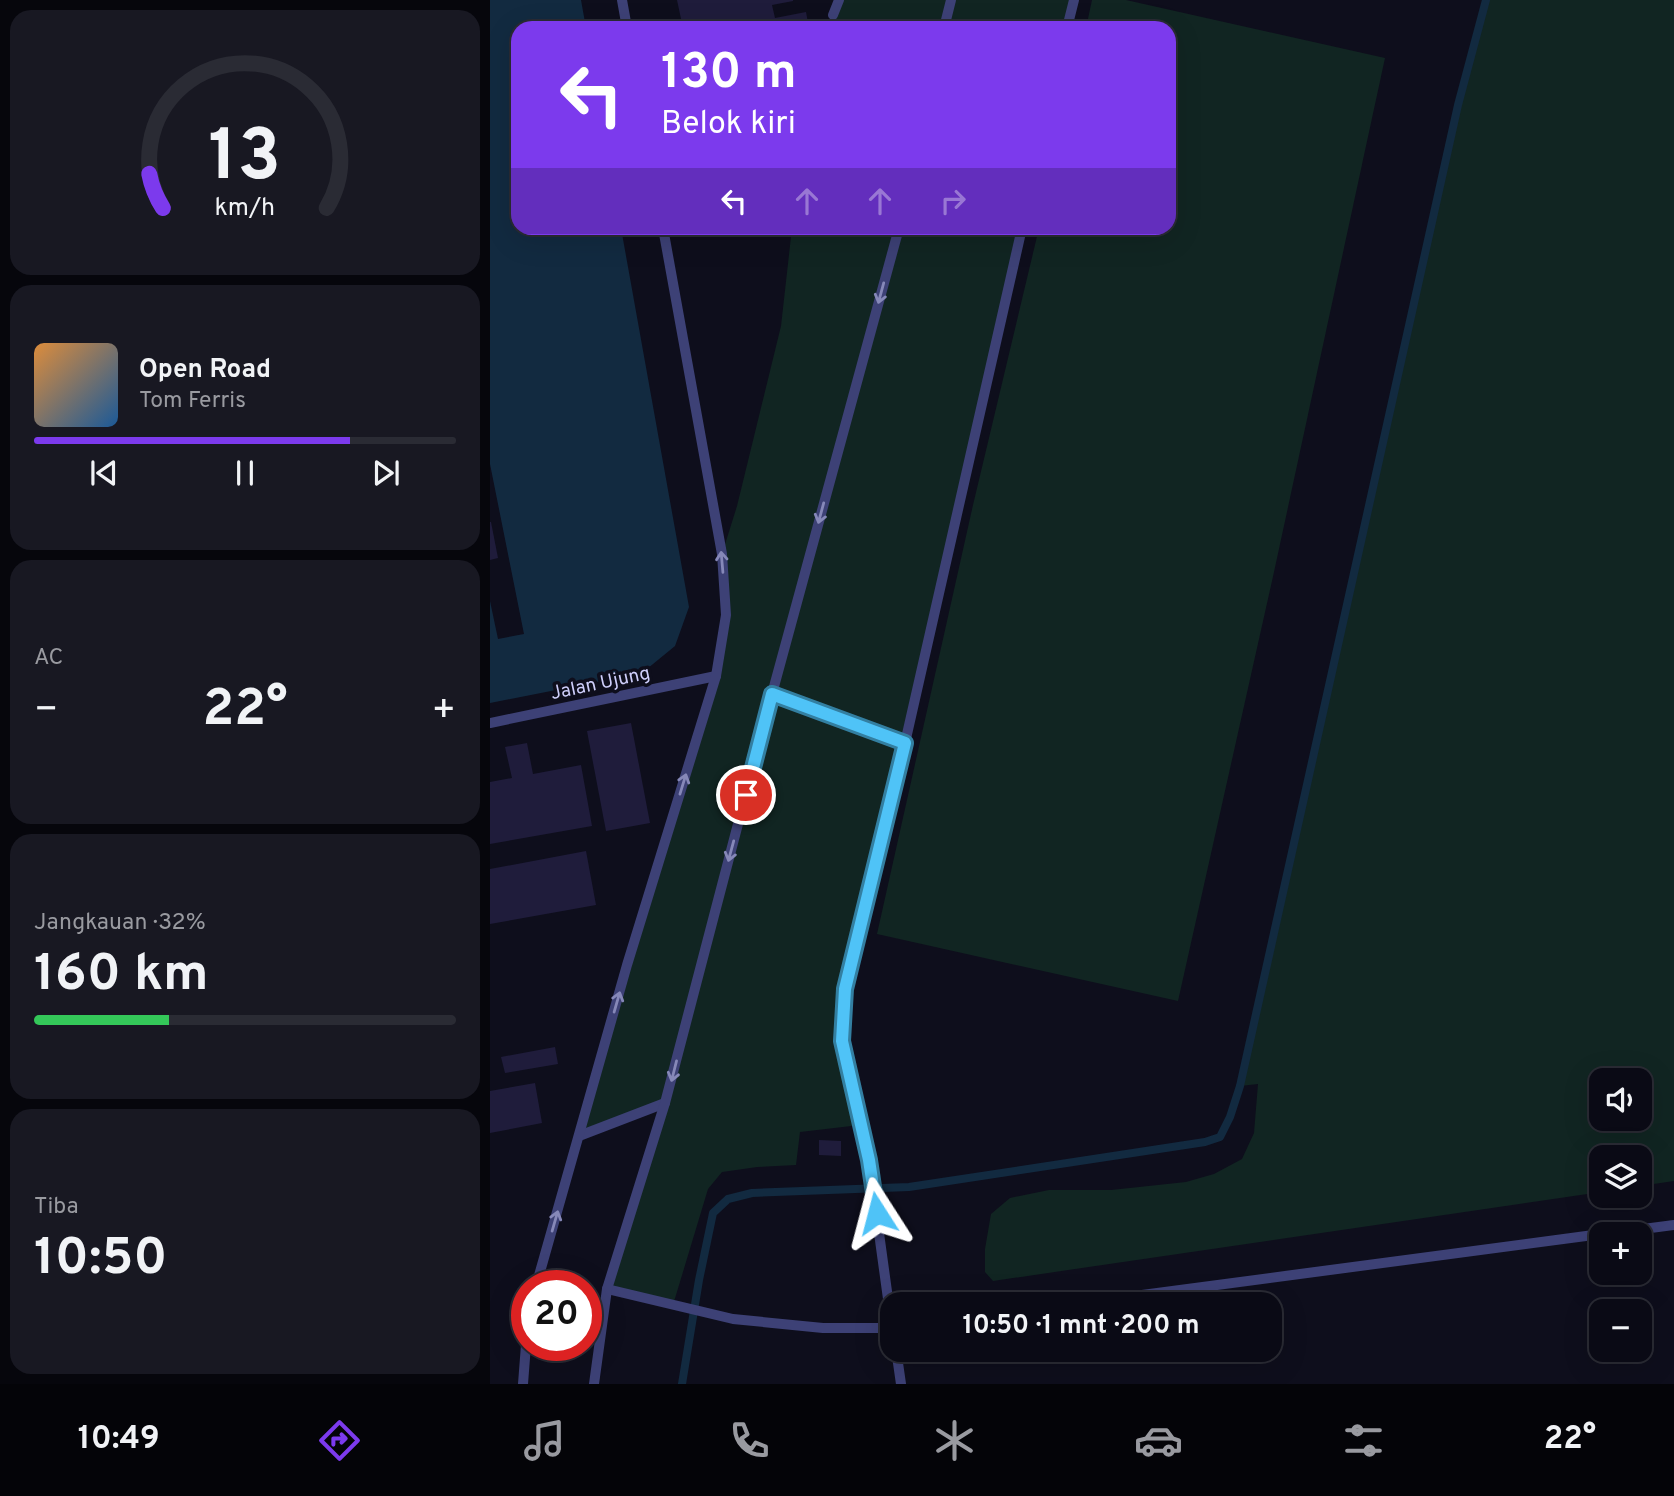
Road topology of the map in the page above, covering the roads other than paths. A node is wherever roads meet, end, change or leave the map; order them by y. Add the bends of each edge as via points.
1 (622, 0) edge
2 (839, 0) edge
3 (951, 0) edge
4 (1074, 0) edge
5 (833, 15) dead end
6 (626, 21) edge
7 (946, 21) edge
8 (1069, 21) edge
9 (664, 235) edge
10 (897, 235) edge
11 (1020, 235) edge
12 (716, 676) junction
13 (772, 694) junction
14 (490, 723) edge
15 (905, 743) junction
16 (666, 1103) junction
17 (579, 1136) junction
18 (1674, 1225) edge
19 (1652, 1228) edge
20 (1589, 1236) edge
21 (541, 1270) edge
22 (607, 1289) junction
23 (887, 1292) edge
24 (1164, 1292) edge
25 (880, 1328) edge
26 (525, 1361) edge
27 (898, 1362) edge
28 (523, 1384) edge
29 (594, 1384) edge
30 (901, 1384) edge

1 - 6 lane
2 - 5 lane
3 - 7 lane
4 - 8 lane
12 -> 9 lane via 726,615 722,554
10 -> 13 lane
11 - 15 lane
12 - 14 lane, Jalan Ujung
17 -> 12 lane
13 - 15 lane
13 -> 16 lane
15 - 23 lane via 845,989 842,1041 869,1160
16 - 17 lane
16 - 22 lane
21 -> 17 lane
18 - 19 lane
20 - 24 lane
22 - 25 lane via 733,1319
22 - 29 lane
26 - 28 lane
27 - 30 lane

